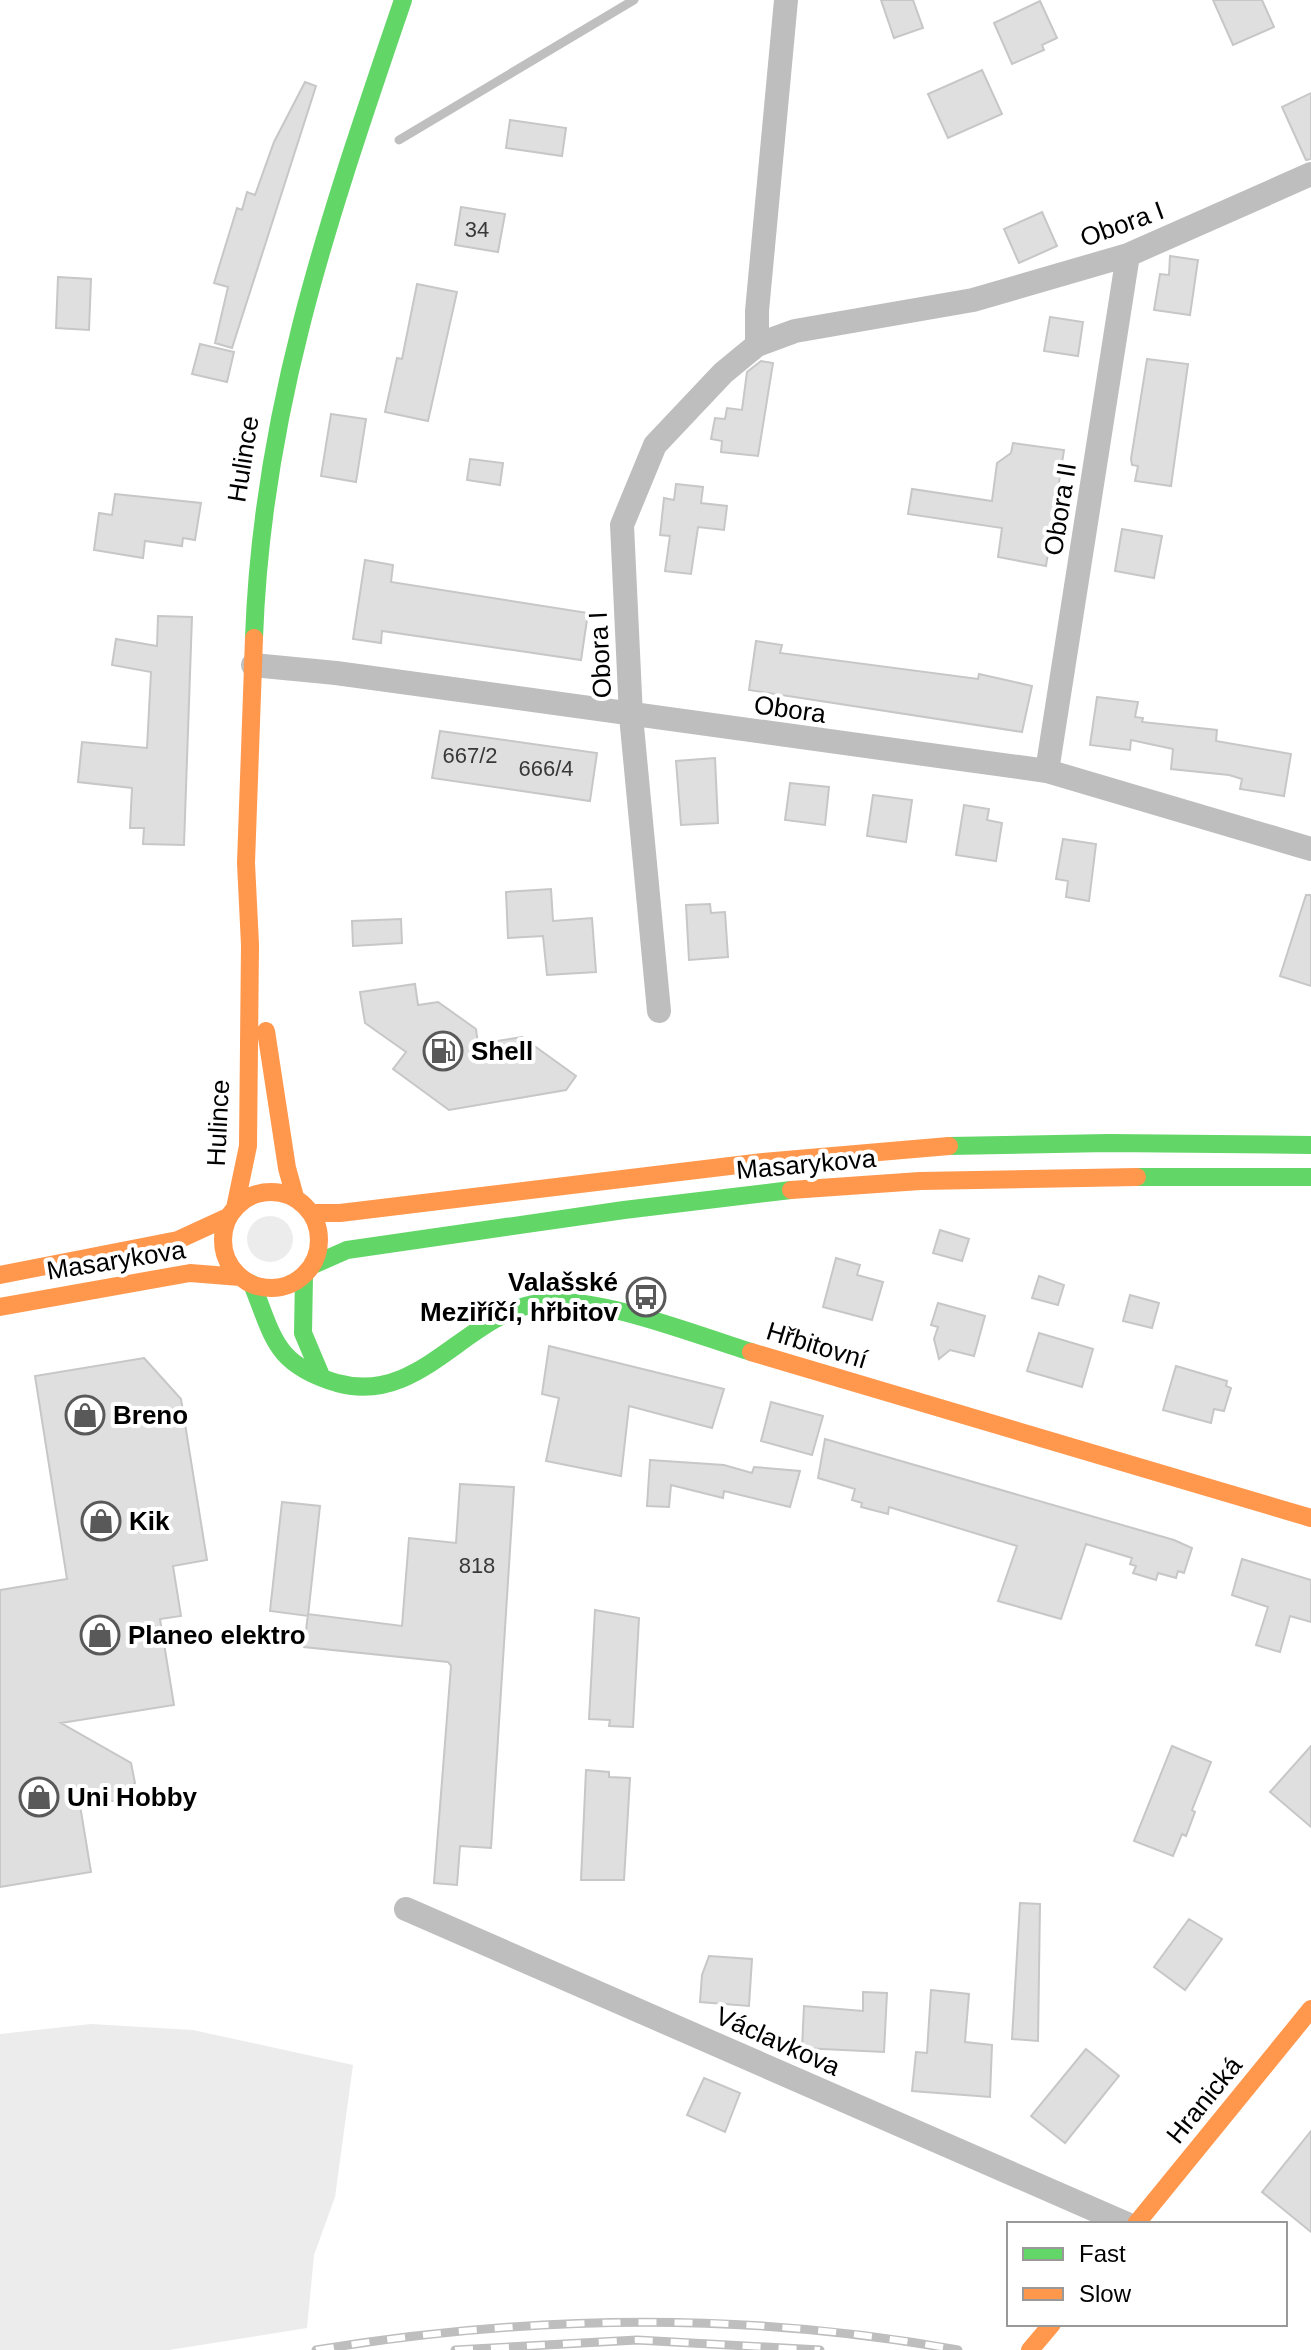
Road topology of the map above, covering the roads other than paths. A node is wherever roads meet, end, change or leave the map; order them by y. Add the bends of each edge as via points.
1 (403, 0) edge
2 (786, 0) edge
3 (1311, 174) edge
4 (1128, 255) junction
5 (757, 345) junction
6 (253, 665) junction
7 (631, 716) junction
8 (1047, 771) junction
9 (1311, 849) edge
10 (250, 945) junction
11 (659, 1011) dead end
12 (1311, 1145) edge
13 (1311, 1177) edge
14 (295, 1197) junction
15 (232, 1212) junction
16 (312, 1213) junction
17 (308, 1270) junction
18 (0, 1275) edge
19 (246, 1280) junction
20 (0, 1307) edge
21 (322, 1378) junction
22 (1311, 1518) edge
23 (406, 1909) dead end
24 (1311, 2009) edge
25 (1122, 2222) edge
26 (1138, 2222) edge
27 (1050, 2326) edge
28 (1030, 2350) edge

1 - 6 main road, Hulince via 322,239 279,397 258,541
2 - 5 street
3 - 4 street, Obora I
4 - 5 street, Obora I via 973,300 795,331
4 - 8 street, Obora II
5 - 7 street, Obora I via 655,445 622,525
6 - 7 street, Obora
6 - 10 main road, Hulince via 246,863
7 - 8 street, Obora
7 - 11 street, Obora I
8 - 9 street, Obora
10 - 14 main road, Hulince
10 - 15 main road, Hulince via 248,1146
12 - 16 main road, Masarykova via 909,1149
13 - 17 main road, Masarykova via 913,1181 790,1190 347,1250
14 - 15 main road via 264,1192 248,1197
14 - 16 main road
15 - 18 main road, Masarykova via 178,1240
15 - 19 main road via 223,1243 232,1267
16 - 17 main road via 320,1239
17 - 19 main road via 279,1288
17 - 21 main road via 303,1333
19 - 20 main road, Masarykova via 190,1273
19 - 21 main road, Hřbitovní via 275,1346 295,1365
21 - 22 main road, Hřbitovní via 357,1390 391,1386 491,1321 530,1305 562,1300
23 - 25 street, Václavkova
24 - 26 main road, Hranická
27 - 28 main road

